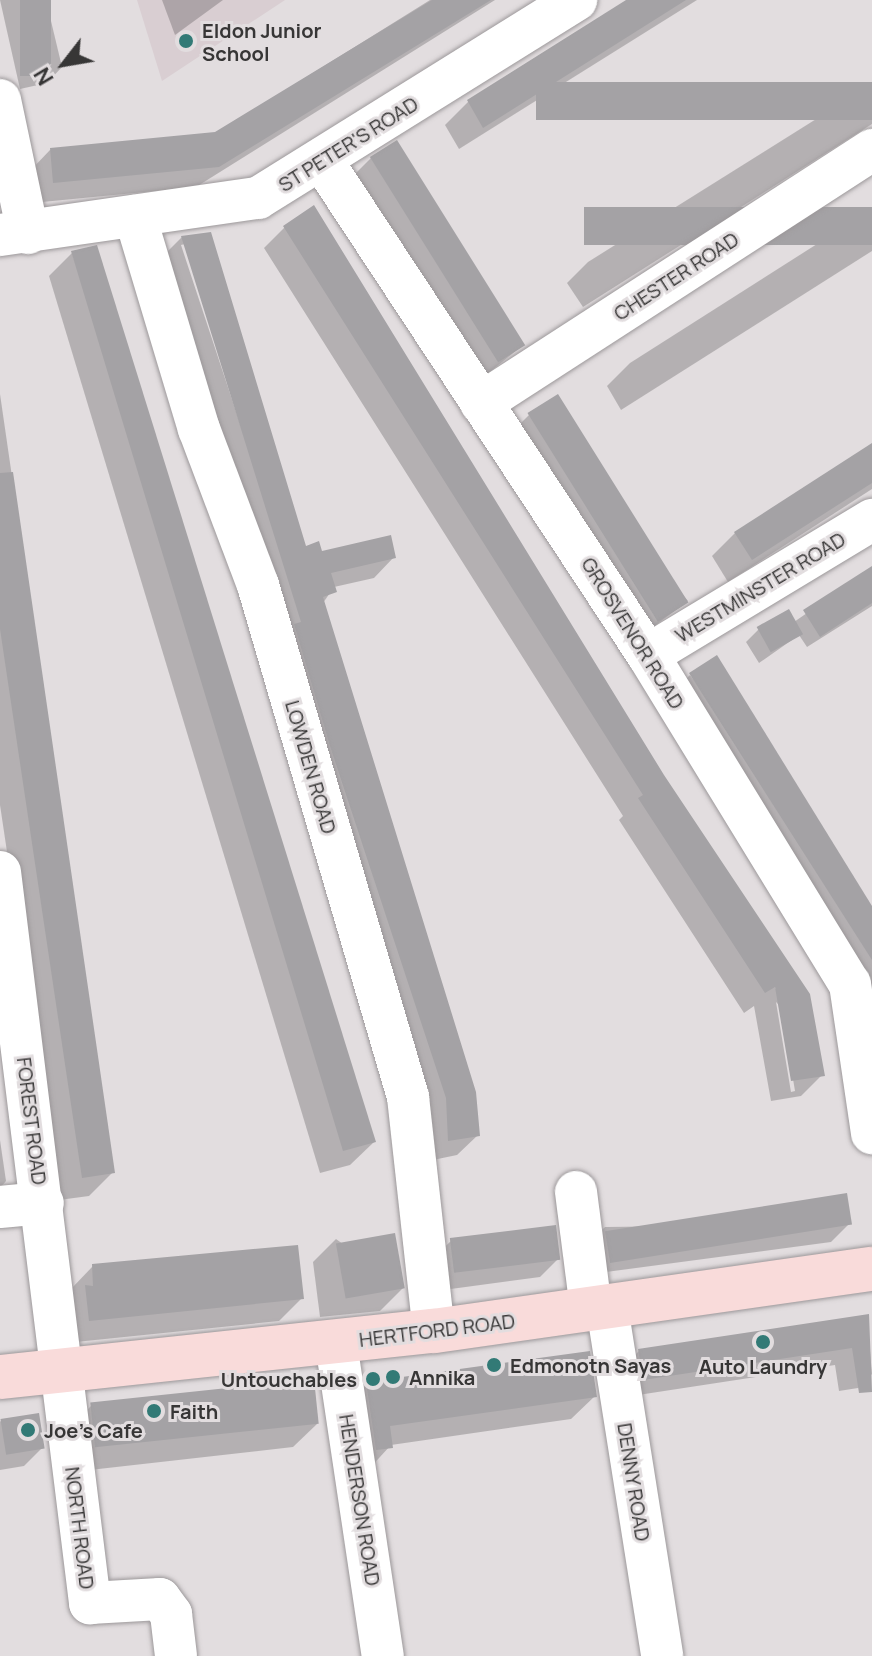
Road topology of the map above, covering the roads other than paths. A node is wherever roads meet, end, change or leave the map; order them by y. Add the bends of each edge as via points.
1 (576, 0) edge
2 (0, 100) edge
3 (872, 150) edge
4 (323, 162) junction
5 (135, 216) junction
6 (14, 234) edge
7 (481, 403) junction
8 (872, 520) edge
9 (648, 655) junction
10 (0, 872) edge
11 (872, 1133) edge
12 (576, 1192) dead end
13 (43, 1203) junction
14 (0, 1207) edge
15 (872, 1269) edge
16 (599, 1308) junction
17 (434, 1331) junction
18 (336, 1343) junction
19 (66, 1370) junction
20 (0, 1377) edge
21 (176, 1656) edge
22 (383, 1656) edge
23 (662, 1656) edge

1 - 4 street, ST PETER'S ROAD
2 - 6 street
3 - 7 street, CHESTER ROAD
4 - 5 street, ST PETER'S ROAD via 258,198
4 - 7 street, GROSVENOR ROAD
5 - 6 street, ST PETER'S ROAD
5 - 17 street, LOWDEN ROAD via 199,429 258,585 408,1097
7 - 9 street, GROSVENOR ROAD
8 - 9 street, WESTMINSTER ROAD
9 - 11 street, GROSVENOR ROAD via 850,984
10 - 13 street, FOREST ROAD
12 - 16 street, DENNY ROAD
13 - 14 street
13 - 19 street, FOREST ROAD
15 - 16 main road, HERTFORD ROAD
16 - 17 main road, HERTFORD ROAD
16 - 23 street, DENNY ROAD
17 - 18 main road, HERTFORD ROAD
18 - 19 main road, HERTFORD ROAD
18 - 22 street, HENDERSON ROAD
19 - 20 main road, HERTFORD ROAD
19 - 21 street, NORTH ROAD via 90,1603 160,1599 171,1614

